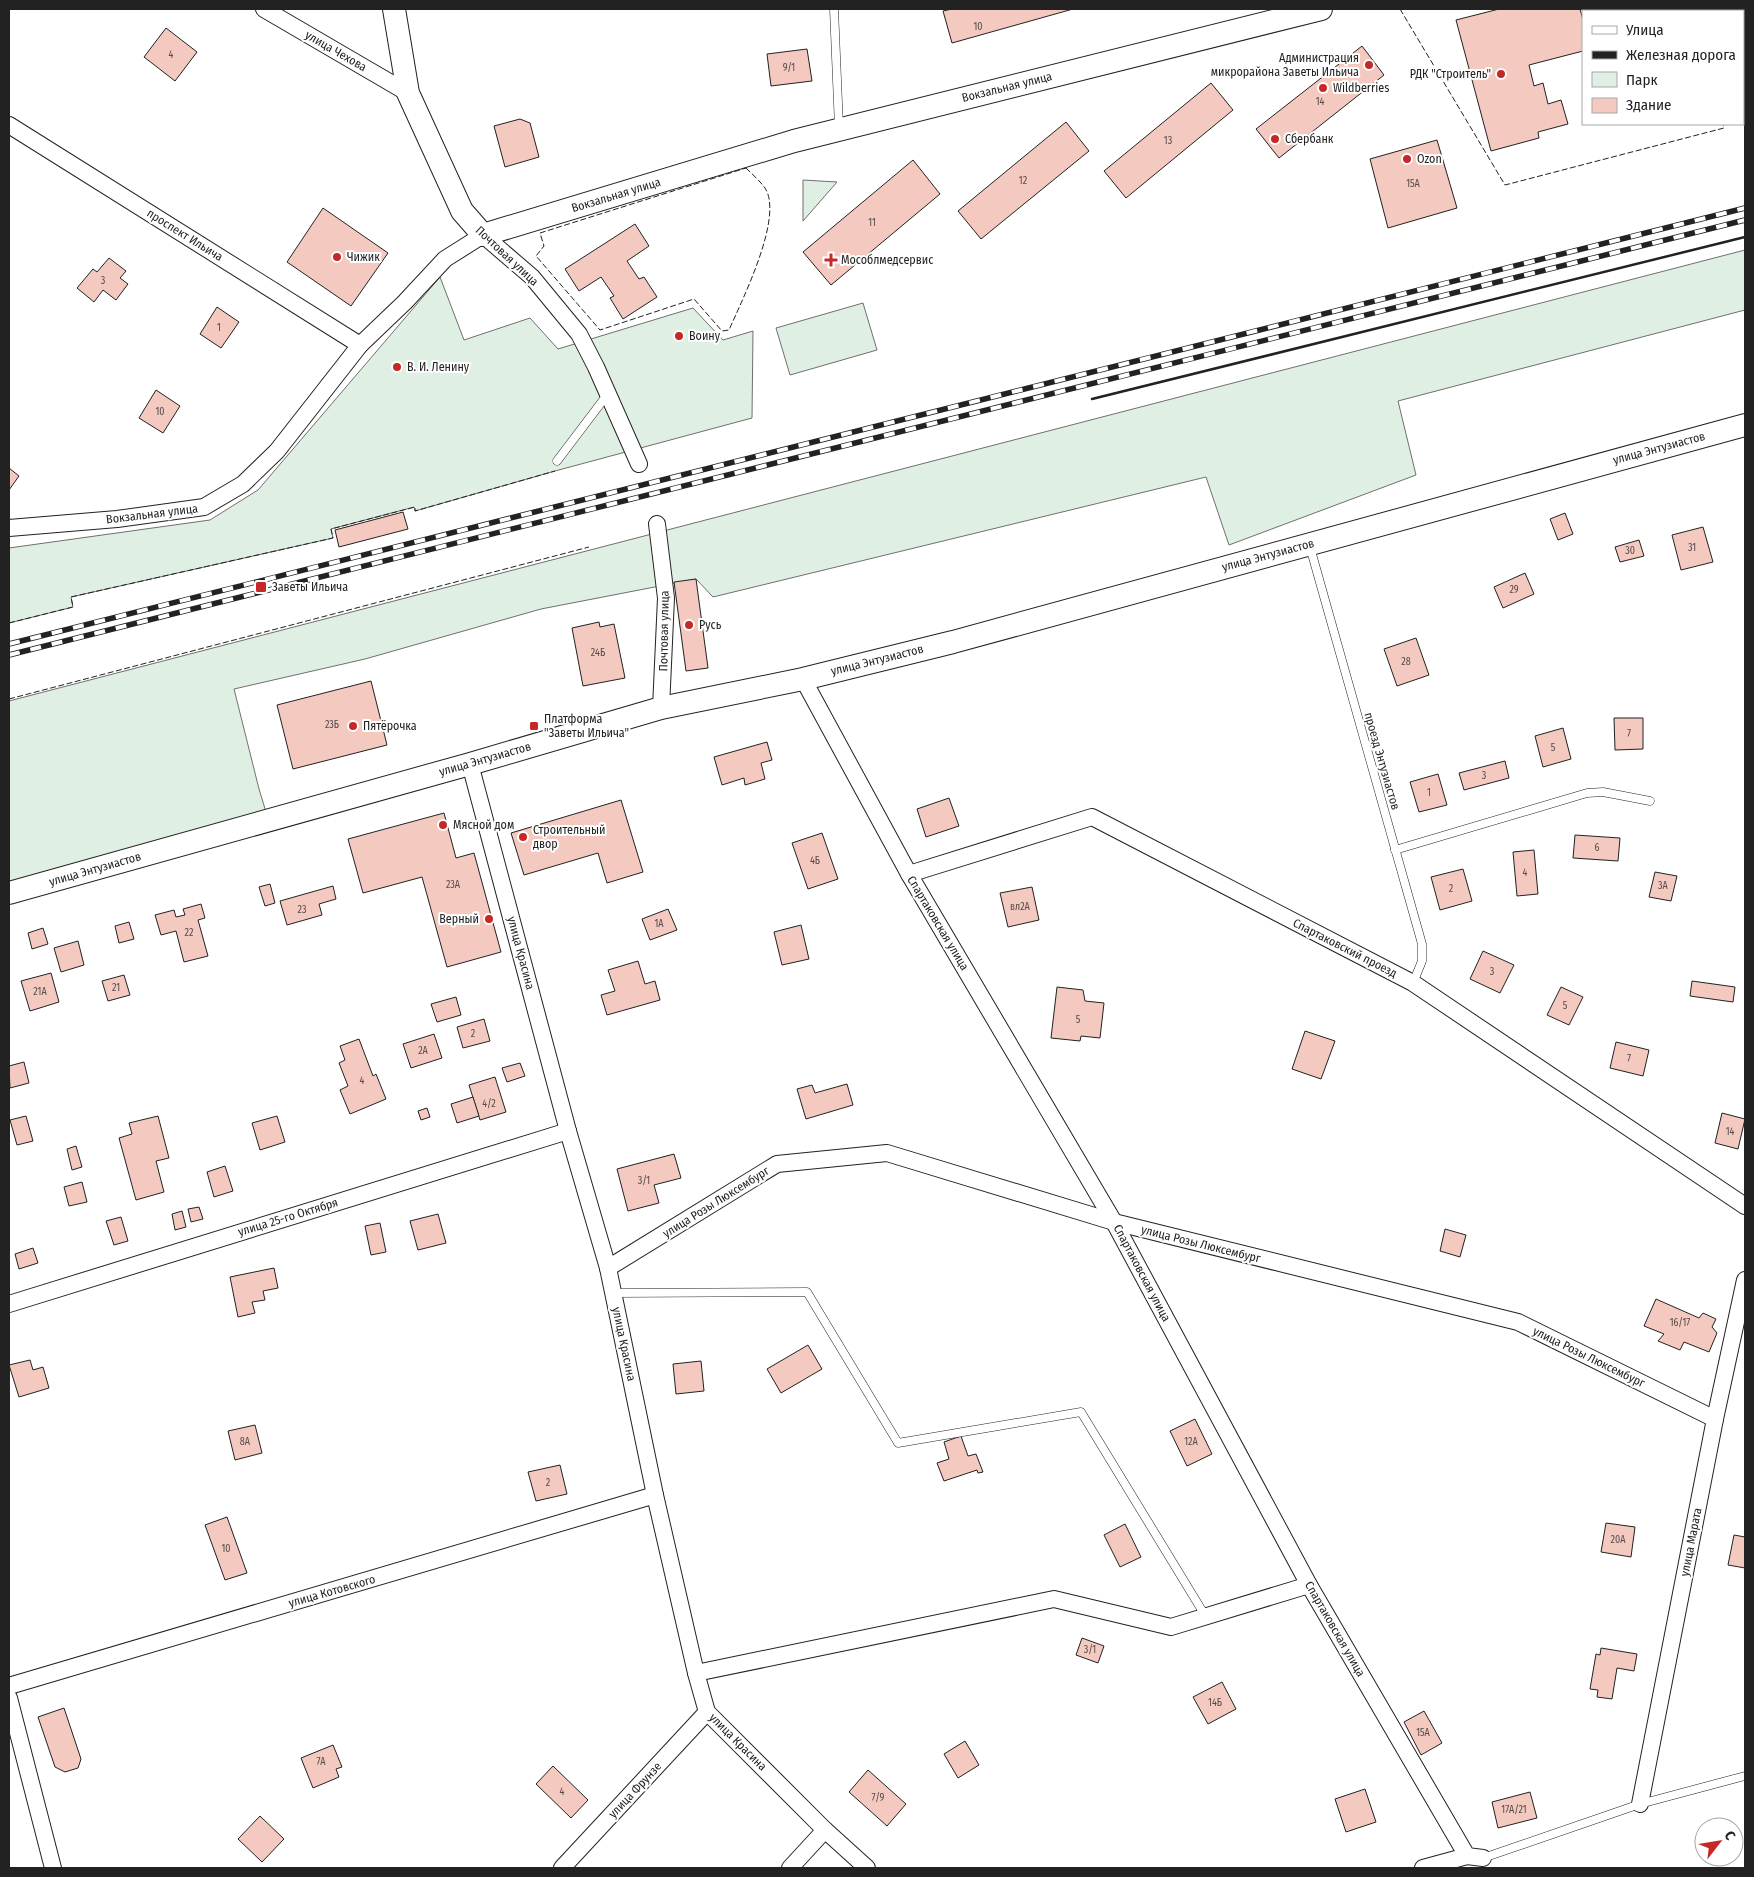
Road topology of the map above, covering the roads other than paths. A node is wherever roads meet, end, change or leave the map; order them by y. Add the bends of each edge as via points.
1 (264, 9) edge
2 (394, 9) edge
3 (834, 9) edge
4 (1321, 9) edge
5 (408, 93) junction
6 (9, 125) edge
7 (839, 129) junction
8 (483, 235) junction
9 (360, 345) junction
10 (607, 395) junction
11 (1745, 425) edge
12 (557, 461) dead end
13 (639, 464) dead end
14 (657, 524) dead end
15 (9, 528) edge
16 (1309, 544) junction
17 (803, 679) junction
18 (661, 708) junction
19 (470, 764) junction
20 (1650, 801) dead end
21 (1395, 850) junction
22 (909, 874) junction
23 (9, 893) edge
24 (1413, 983) junction
25 (568, 1131) junction
26 (1745, 1206) edge
27 (1114, 1222) junction
28 (608, 1268) junction
29 (1745, 1280) edge
30 (614, 1293) junction
31 (9, 1304) edge
32 (1715, 1419) junction
33 (655, 1495) junction
34 (1309, 1585) junction
35 (1206, 1616) junction
36 (696, 1673) junction
37 (9, 1686) edge
38 (9, 1698) edge
39 (707, 1712) junction
40 (1745, 1776) edge
41 (1640, 1804) junction
42 (825, 1830) junction
43 (1475, 1861) edge
44 (53, 1868) edge
45 (562, 1868) edge
46 (790, 1868) edge
47 (867, 1868) edge
48 (1423, 1868) edge

1 - 5 street, улица Чехова
2 - 5 street, Почтовая улица
3 - 7 lane
4 - 7 street, Вокзальная улица
5 - 8 street, Почтовая улица via 462,211
6 - 9 street, проспект Ильича
7 - 8 street, Вокзальная улица
8 - 9 street, Вокзальная улица via 445,259
8 - 10 street, Почтовая улица via 532,277 579,334
9 - 15 street, Вокзальная улица via 277,451 242,484 204,507 117,519
10 - 12 lane
10 - 13 street, Почтовая улица
11 - 16 street, улица Энтузиастов
14 - 18 street, Почтовая улица via 666,598
16 - 17 street, улица Энтузиастов via 953,642
16 - 21 lane, проезд Энтузиастов
17 - 18 street, улица Энтузиастов
17 - 22 street, Спартаковская улица
18 - 19 street, улица Энтузиастов
19 - 23 street, улица Энтузиастов
19 - 25 street, улица Красина
20 - 21 lane via 1603,792 1587,793
21 - 24 lane, проезд Энтузиастов via 1422,944 1422,961
22 - 24 street, Спартаковский проезд via 1092,817
22 - 27 street, Спартаковская улица
24 - 26 street, Спартаковский проезд
25 - 28 street, улица Красина
25 - 31 street, улица 25-го Октября
27 - 28 street, улица Розы Люксембург via 887,1153 777,1164
27 - 32 street, улица Розы Люксембург via 1518,1322
27 - 34 street, Спартаковская улица
28 - 30 street, улица Красина
29 - 32 street, улица Марата
30 - 33 street, улица Красина
30 - 35 lane via 808,1292 898,1442 1081,1412
32 - 41 street, улица Марата
33 - 36 street, улица Красина
33 - 37 street, улица Котовского
34 - 35 street
34 - 43 street, Спартаковская улица
35 - 36 street via 1171,1627 1054,1600
36 - 39 street, улица Красина
38 - 44 street
39 - 42 street, улица Красина
39 - 45 street, улица Фрунзе
40 - 41 lane
41 - 43 lane
42 - 46 street
42 - 47 street, улица Красина
43 - 48 street

